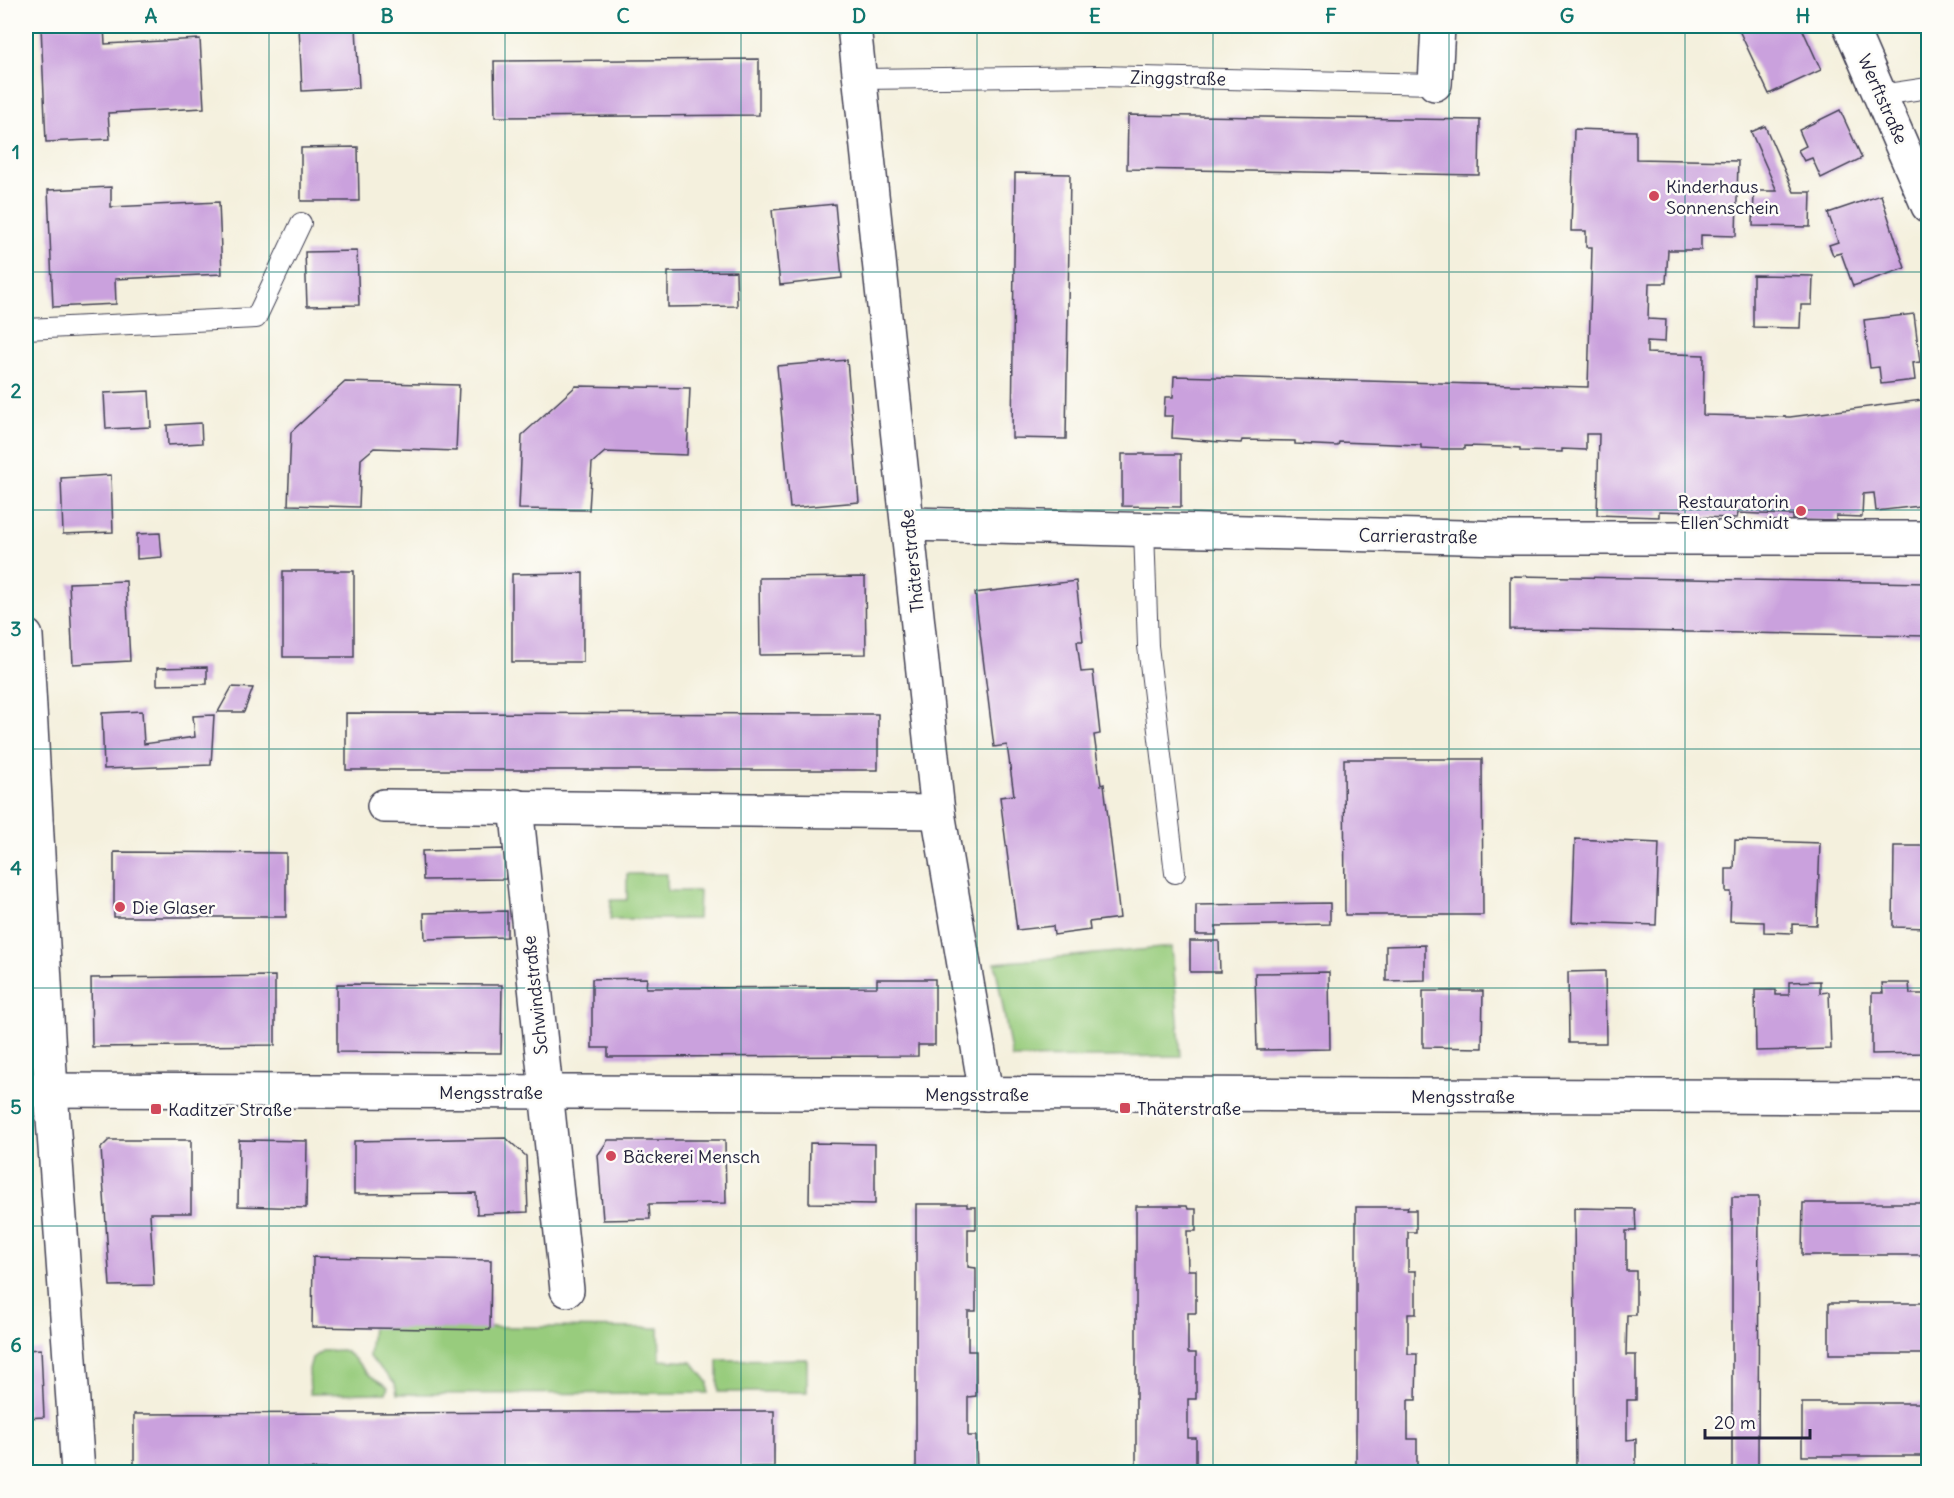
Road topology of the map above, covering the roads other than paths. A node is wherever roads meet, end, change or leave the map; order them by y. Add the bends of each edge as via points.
1 (854, 26) edge
2 (1438, 26) edge
3 (1850, 26) edge
4 (861, 79) junction
5 (1435, 84) joint
6 (1929, 88) edge
7 (1881, 95) junction
8 (1929, 206) edge
9 (301, 223) dead end
10 (26, 329) edge
11 (908, 524) junction
12 (1144, 530) junction
13 (1929, 537) edge
14 (26, 636) edge
15 (384, 806) dead end
16 (516, 806) junction
17 (938, 812) junction
18 (1175, 873) dead end
19 (38, 1091) edge
20 (545, 1092) junction
21 (986, 1094) junction
22 (1929, 1097) edge
23 (567, 1290) dead end
24 (78, 1473) edge

1 - 4 street, Thäterstraße
2 - 5 street, Zinggstraße
3 - 7 street, Werftstraße
4 - 5 lane, Zinggstraße via 1099,76
4 - 11 street, Thäterstraße
6 - 7 lane
7 - 8 street, Werftstraße
9 - 10 lane via 256,318
11 - 12 street, Carrierastraße
11 - 17 street, Thäterstraße
12 - 13 street, Carrierastraße via 1578,538
12 - 18 lane via 1148,646
14 - 19 street
15 - 16 street
16 - 17 street
16 - 20 street, Schwindstraße
17 - 21 street, Thäterstraße
19 - 20 street, Mengsstraße
19 - 24 street
20 - 21 street, Mengsstraße
20 - 23 street, Schwindstraße
21 - 22 street, Mengsstraße

